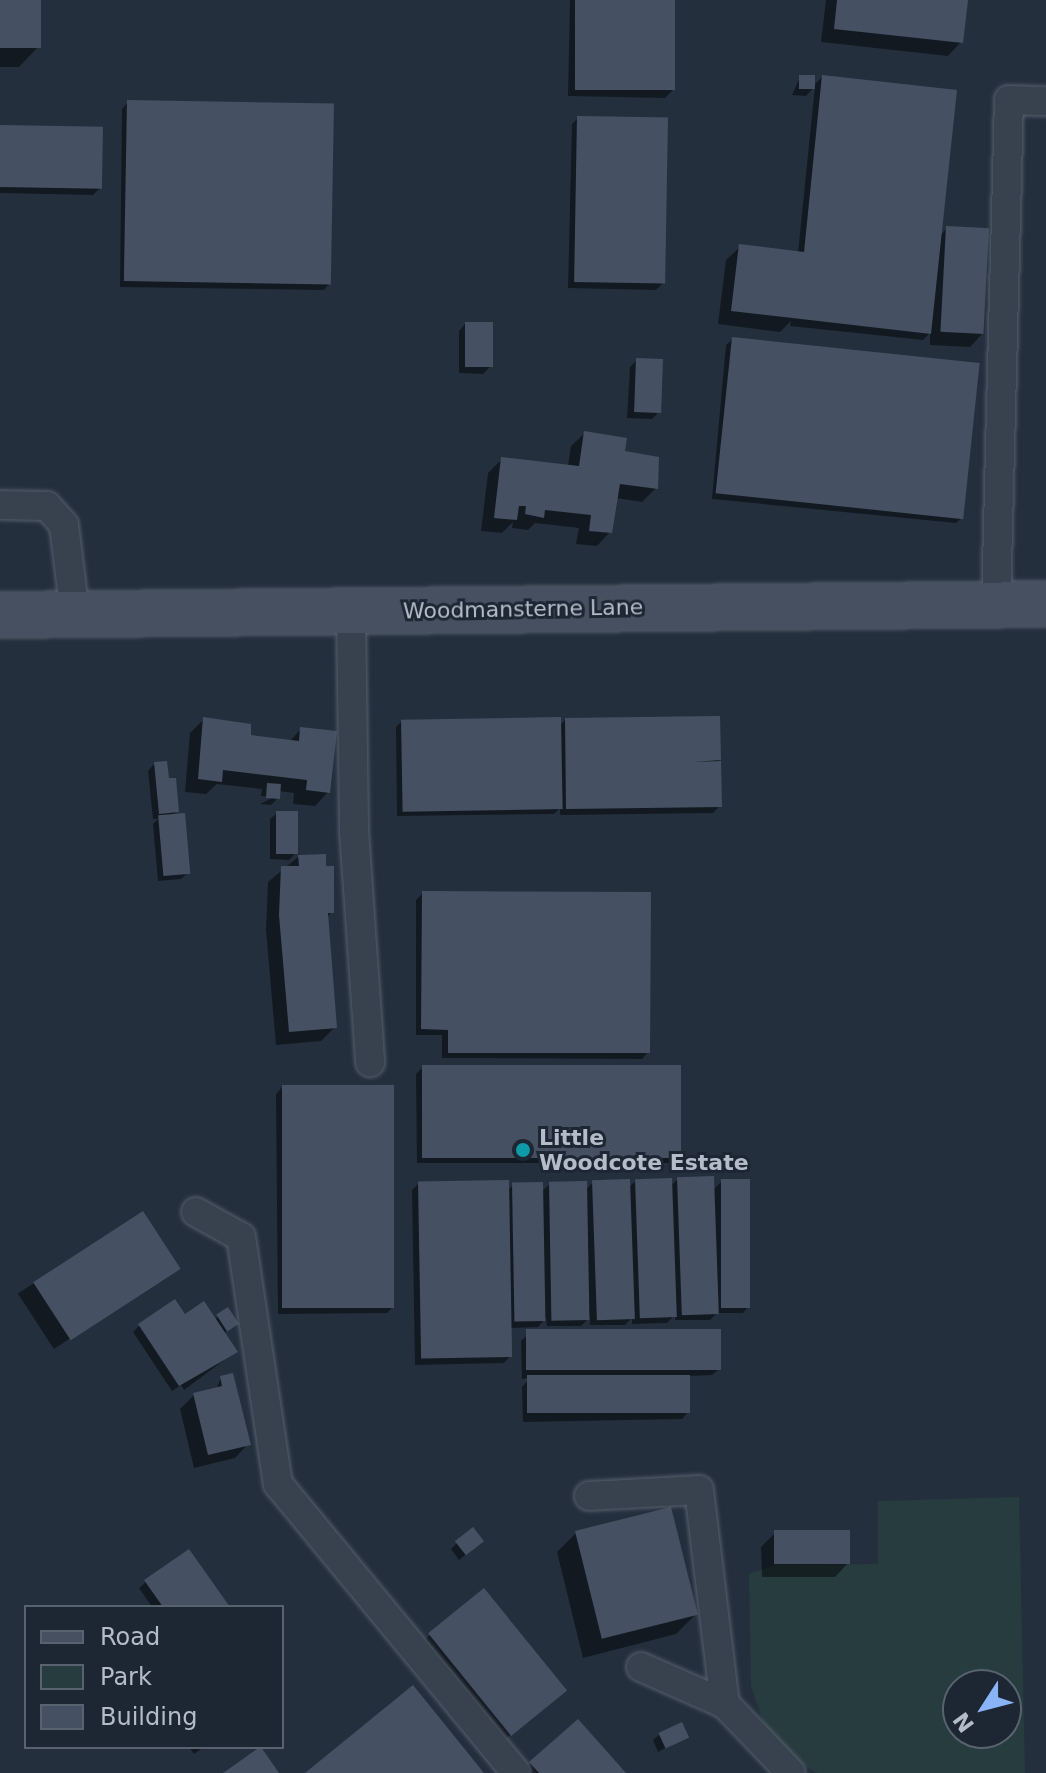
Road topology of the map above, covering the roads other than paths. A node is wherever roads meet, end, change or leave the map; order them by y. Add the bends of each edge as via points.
1 (1046, 101) edge
2 (0, 505) edge
3 (1046, 604) edge
4 (996, 605) junction
5 (351, 611) junction
6 (75, 614) junction
7 (0, 615) edge
8 (370, 1062) dead end
9 (196, 1212) dead end
10 (589, 1496) dead end
11 (641, 1667) dead end
12 (725, 1704) junction
13 (516, 1773) edge
14 (791, 1773) edge

1 - 4 lane via 1009,100
2 - 6 lane via 47,506 64,525
3 - 4 street, Woodmansterne Lane
4 - 5 street, Woodmansterne Lane
5 - 6 street, Woodmansterne Lane
5 - 8 lane via 354,831
6 - 7 street, Woodmansterne Lane
9 - 13 lane via 241,1237 278,1484
10 - 12 lane via 699,1490
11 - 12 lane
12 - 14 lane

